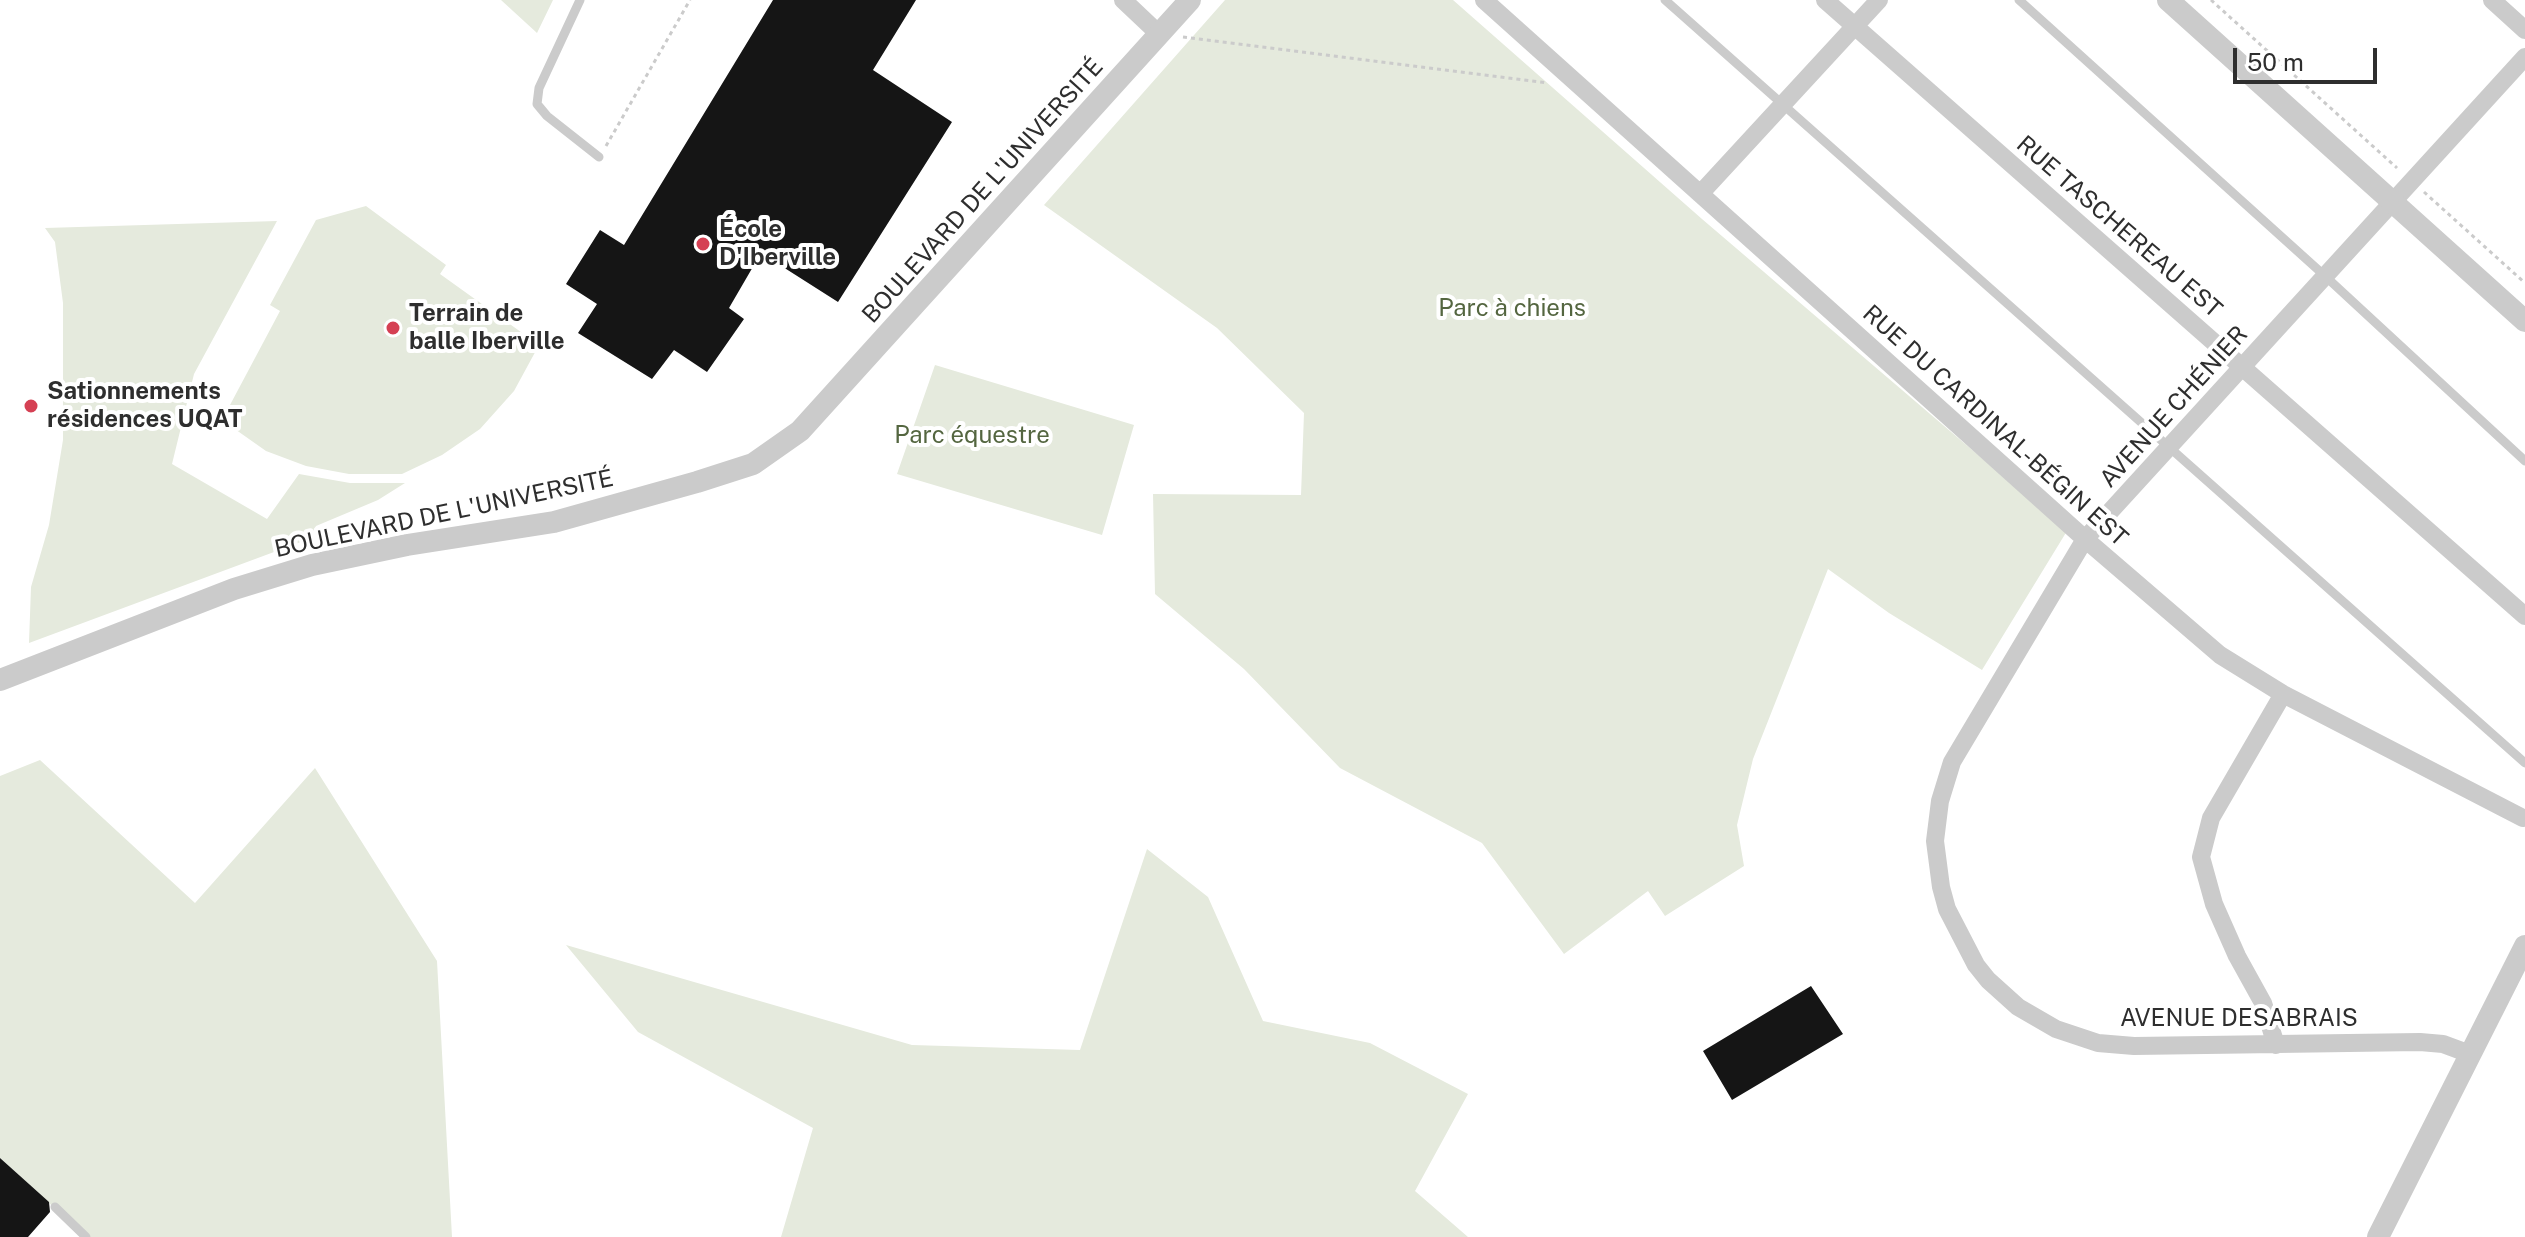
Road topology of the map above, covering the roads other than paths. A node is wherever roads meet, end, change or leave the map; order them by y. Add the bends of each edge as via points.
1 (580, 0) edge
2 (1123, 0) edge
3 (1190, 0) edge
4 (1484, 0) edge
5 (1665, 0) edge
6 (1825, 0) edge
7 (1879, 0) edge
8 (2019, 0) edge
9 (2168, 0) edge
10 (2492, 0) edge
11 (1855, 26) junction
12 (2525, 30) edge
13 (1159, 34) junction
14 (2525, 57) edge
15 (1782, 106) junction
16 (599, 157) road end
17 (1700, 194) junction
18 (2393, 202) junction
19 (2325, 276) junction
20 (2525, 321) edge
21 (2242, 367) junction
22 (2169, 447) junction
23 (2525, 461) edge
24 (2085, 539) junction
25 (2525, 616) edge
26 (0, 680) edge
27 (2283, 694) junction
28 (2525, 763) edge
29 (2523, 818) edge
30 (1956, 930) joint
31 (2525, 946) edge
32 (2276, 1045) junction
33 (2470, 1054) junction
34 (55, 1207) dead end
35 (86, 1237) edge
36 (2378, 1237) edge

1 - 16 lane via 539,88 537,104
2 - 13 street
3 - 13 street, BOULEVARD DE L'UNIVERSITÉ
4 - 17 street, RUE DU CARDINAL-BÉGIN EST
5 - 15 lane
6 - 11 street, RUE TASCHEREAU EST
7 - 11 street
8 - 19 lane
9 - 18 street
10 - 12 street
11 - 15 street
11 - 21 street, RUE TASCHEREAU EST
13 - 26 street, BOULEVARD DE L'UNIVERSITÉ via 800,431 753,464 554,522 407,545 300,569 234,589
14 - 18 street, AVENUE CHÉNIER
15 - 17 street
15 - 22 lane
17 - 24 street, RUE DU CARDINAL-BÉGIN EST
18 - 19 street, AVENUE CHÉNIER
18 - 20 street
19 - 21 street, AVENUE CHÉNIER
19 - 23 lane
21 - 22 street, AVENUE CHÉNIER
21 - 25 street, RUE TASCHEREAU EST
22 - 24 street, AVENUE CHÉNIER
22 - 28 lane
24 - 27 street, RUE DU CARDINAL-BÉGIN EST via 2220,655
24 - 30 street, AVENUE CHÉNIER via 1945,781 1937,821 1937,864
27 - 29 street, RUE DU CARDINAL-BÉGIN EST
27 - 32 street via 2211,818 2201,857 2214,904 2263,1003
30 - 32 street, AVENUE DESABRAIS via 1976,965 2003,995 2036,1019 2077,1037 2134,1046
31 - 33 street
32 - 33 street, AVENUE DESABRAIS via 2420,1042
33 - 36 street
34 - 35 lane

